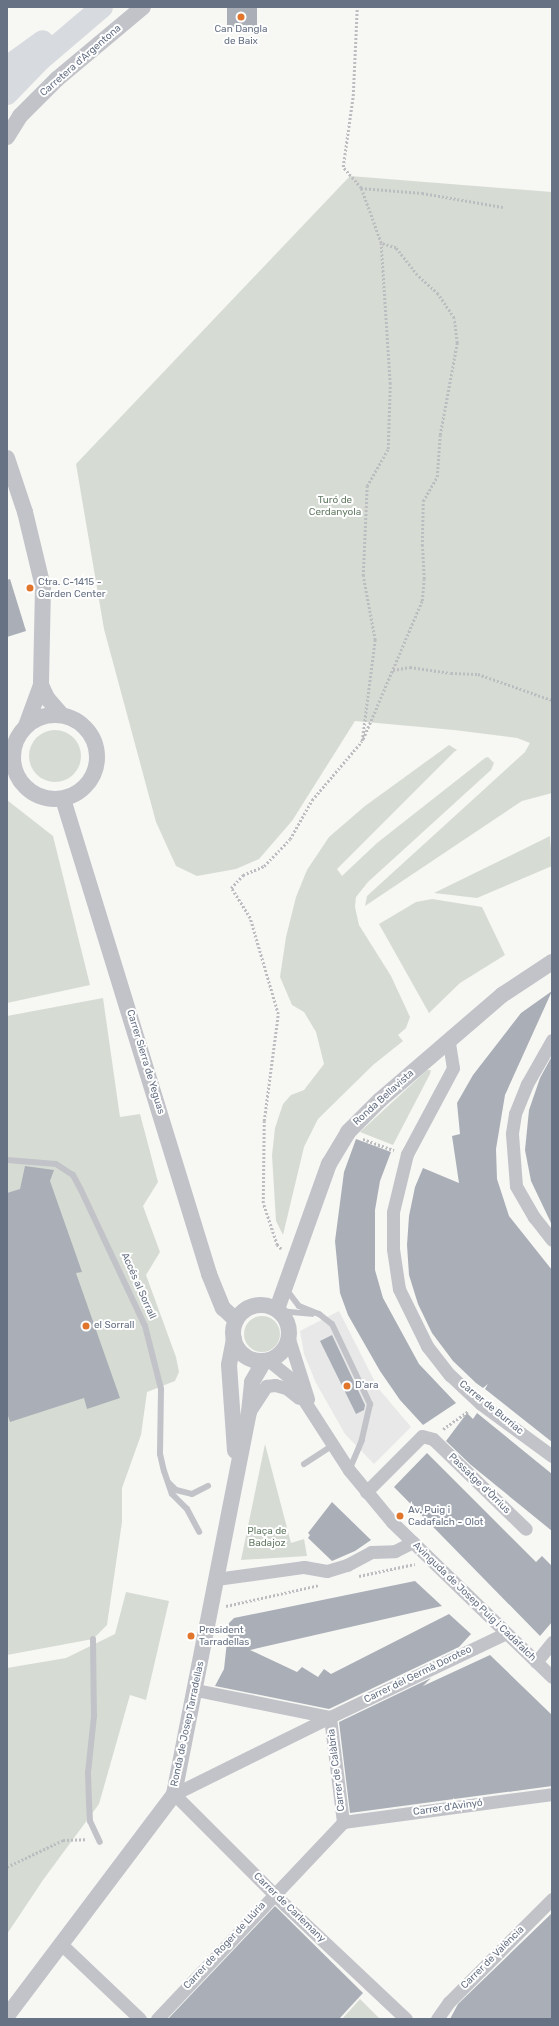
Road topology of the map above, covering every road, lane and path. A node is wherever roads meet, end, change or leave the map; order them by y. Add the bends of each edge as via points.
1 (87, 7) edge
2 (102, 7) edge
3 (144, 7) edge
4 (357, 7) edge
5 (7, 67) edge
6 (7, 94) edge
7 (7, 137) edge
8 (361, 188) junction
9 (503, 206) dead end
10 (381, 243) junction
11 (7, 458) edge
12 (392, 670) junction
13 (41, 685) junction
14 (552, 700) edge
15 (62, 715) junction
16 (26, 726) junction
17 (362, 741) junction
18 (13, 782) edge
19 (63, 799) junction
20 (552, 962) edge
21 (552, 1040) edge
22 (450, 1043) junction
23 (363, 1138) dead end
24 (407, 1154) junction
25 (7, 1160) edge
26 (552, 1240) edge
27 (285, 1253) dead end
28 (285, 1289) junction
29 (278, 1310) junction
30 (319, 1314) junction
31 (236, 1320) junction
32 (234, 1339) junction
33 (289, 1339) junction
34 (266, 1360) junction
35 (481, 1404) junction
36 (312, 1410) junction
37 (249, 1412) junction
38 (433, 1439) junction
39 (332, 1446) junction
40 (552, 1456) edge
41 (304, 1464) dead end
42 (349, 1470) junction
43 (235, 1475) junction
44 (167, 1482) junction
45 (208, 1486) dead end
46 (366, 1492) junction
47 (526, 1528) dead end
48 (199, 1532) dead end
49 (413, 1542) junction
50 (216, 1579) junction
51 (506, 1633) junction
52 (93, 1639) dead end
53 (552, 1642) edge
54 (536, 1662) junction
55 (552, 1677) edge
56 (196, 1690) junction
57 (330, 1717) junction
58 (174, 1794) junction
59 (552, 1794) edge
60 (343, 1822) junction
61 (100, 1842) joint
62 (7, 1867) edge
63 (274, 1894) junction
64 (552, 1899) edge
65 (60, 1943) junction
66 (7, 2016) edge
67 (140, 2019) edge
68 (158, 2019) edge
69 (406, 2019) edge
70 (437, 2019) edge

1 - 5 highway
2 - 6 highway via 41,58
3 - 7 street, Carretera d'Argentona via 57,79 20,116
4 - 8 path via 353,96 343,167
8 - 9 path
8 - 10 path
10 - 12 path via 396,248 417,275 438,294 454,318 457,343 440,435 437,477 423,501 422,601
10 - 17 path via 390,384 388,449 367,486 363,576 375,640
11 - 13 street via 25,512 43,587
12 - 14 path via 410,667 478,674
12 - 17 path
13 - 15 street via 47,698
13 - 16 street
15 - 16 street via 37,718
15 - 19 street via 78,722 90,733 98,754 97,765 88,784 81,791
16 - 18 street via 16,740 13,752
17 - 27 path via 312,800 290,839 264,866 243,875 231,888 250,918 278,1014 264,1121 262,1203 277,1245
18 - 19 street via 43,797
19 - 31 street, Carrer Sierra de Yeguas via 209,1274 222,1308
20 - 22 street, Ronda Bellavista via 502,995
21 - 26 street via 527,1084 515,1114 512,1134 516,1186 534,1217
22 - 24 street, Carrer de Burriac via 454,1068
22 - 28 street, Ronda Bellavista via 380,1100 354,1125 336,1149 316,1198
23 - 24 path
24 - 35 street, Carrer de Burriac via 393,1212 393,1249 399,1289 427,1346 450,1375
25 - 44 lane, Accés al Sorrall via 56,1164 73,1175 81,1190 145,1326 161,1388 160,1454
28 - 29 street, Ronda Bellavista
28 - 30 lane via 299,1306
29 - 30 lane
29 - 31 street via 257,1305 245,1310
29 - 33 street via 289,1327
30 - 42 lane via 332,1324 370,1404 362,1440
31 - 32 street
32 - 34 street via 237,1347 248,1358
32 - 43 street, Ronda de Josep Tarradellas via 229,1365
33 - 34 street via 281,1353
33 - 36 street, Avinguda de Josep Puig i Cadafalch
34 - 36 street, Avinguda de Josep Puig i Cadafalch via 289,1377
34 - 37 street, Ronda de Josep Tarradellas via 252,1382
35 - 38 path via 446,1426
35 - 40 street, Carrer de Burriac
36 - 37 street, Ronda de Josep Tarradellas via 293,1392 275,1385 266,1386
36 - 39 street, Avinguda de Josep Puig i Cadafalch
37 - 43 street, Ronda de Josep Tarradellas
38 - 46 street via 422,1436
38 - 47 street, Passatge d'Òrrius
39 - 41 lane
39 - 42 street, Avinguda de Josep Puig i Cadafalch
42 - 46 street, Avinguda de Josep Puig i Cadafalch
43 - 50 street, Ronda de Josep Tarradellas
44 - 45 lane via 176,1490 192,1494
44 - 48 lane, Accés al Sorrall via 172,1494 192,1517
46 - 49 street, Avinguda de Josep Puig i Cadafalch
49 - 50 street via 395,1551 371,1552 327,1572 304,1567
49 - 51 street, Avinguda de Josep Puig i Cadafalch
50 - 56 street, Ronda de Josep Tarradellas
51 - 54 street, Avinguda de Josep Puig i Cadafalch
51 - 57 street, Carrer del Germà Doroteo
52 - 61 lane via 94,1716 88,1773 89,1802 90,1822
53 - 54 street
54 - 55 street, Avinguda de Josep Puig i Cadafalch
56 - 57 street
56 - 58 street, Ronda de Josep Tarradellas
57 - 58 street, Carrer del Germà Doroteo
57 - 60 street, Carrer de Calàbria
58 - 63 street, Carrer de Carlemany
58 - 65 street, Ronda de Josep Tarradellas
59 - 60 street, Carrer d'Avinyó
60 - 63 street, Carrer de Roger de Llúria
61 - 62 path via 86,1839 62,1840
63 - 68 street, Carrer de Roger de Llúria
63 - 69 street, Carrer de Carlemany
64 - 70 street, Carrer de València via 449,2002
65 - 66 street, Ronda de Josep Tarradellas
65 - 67 street

